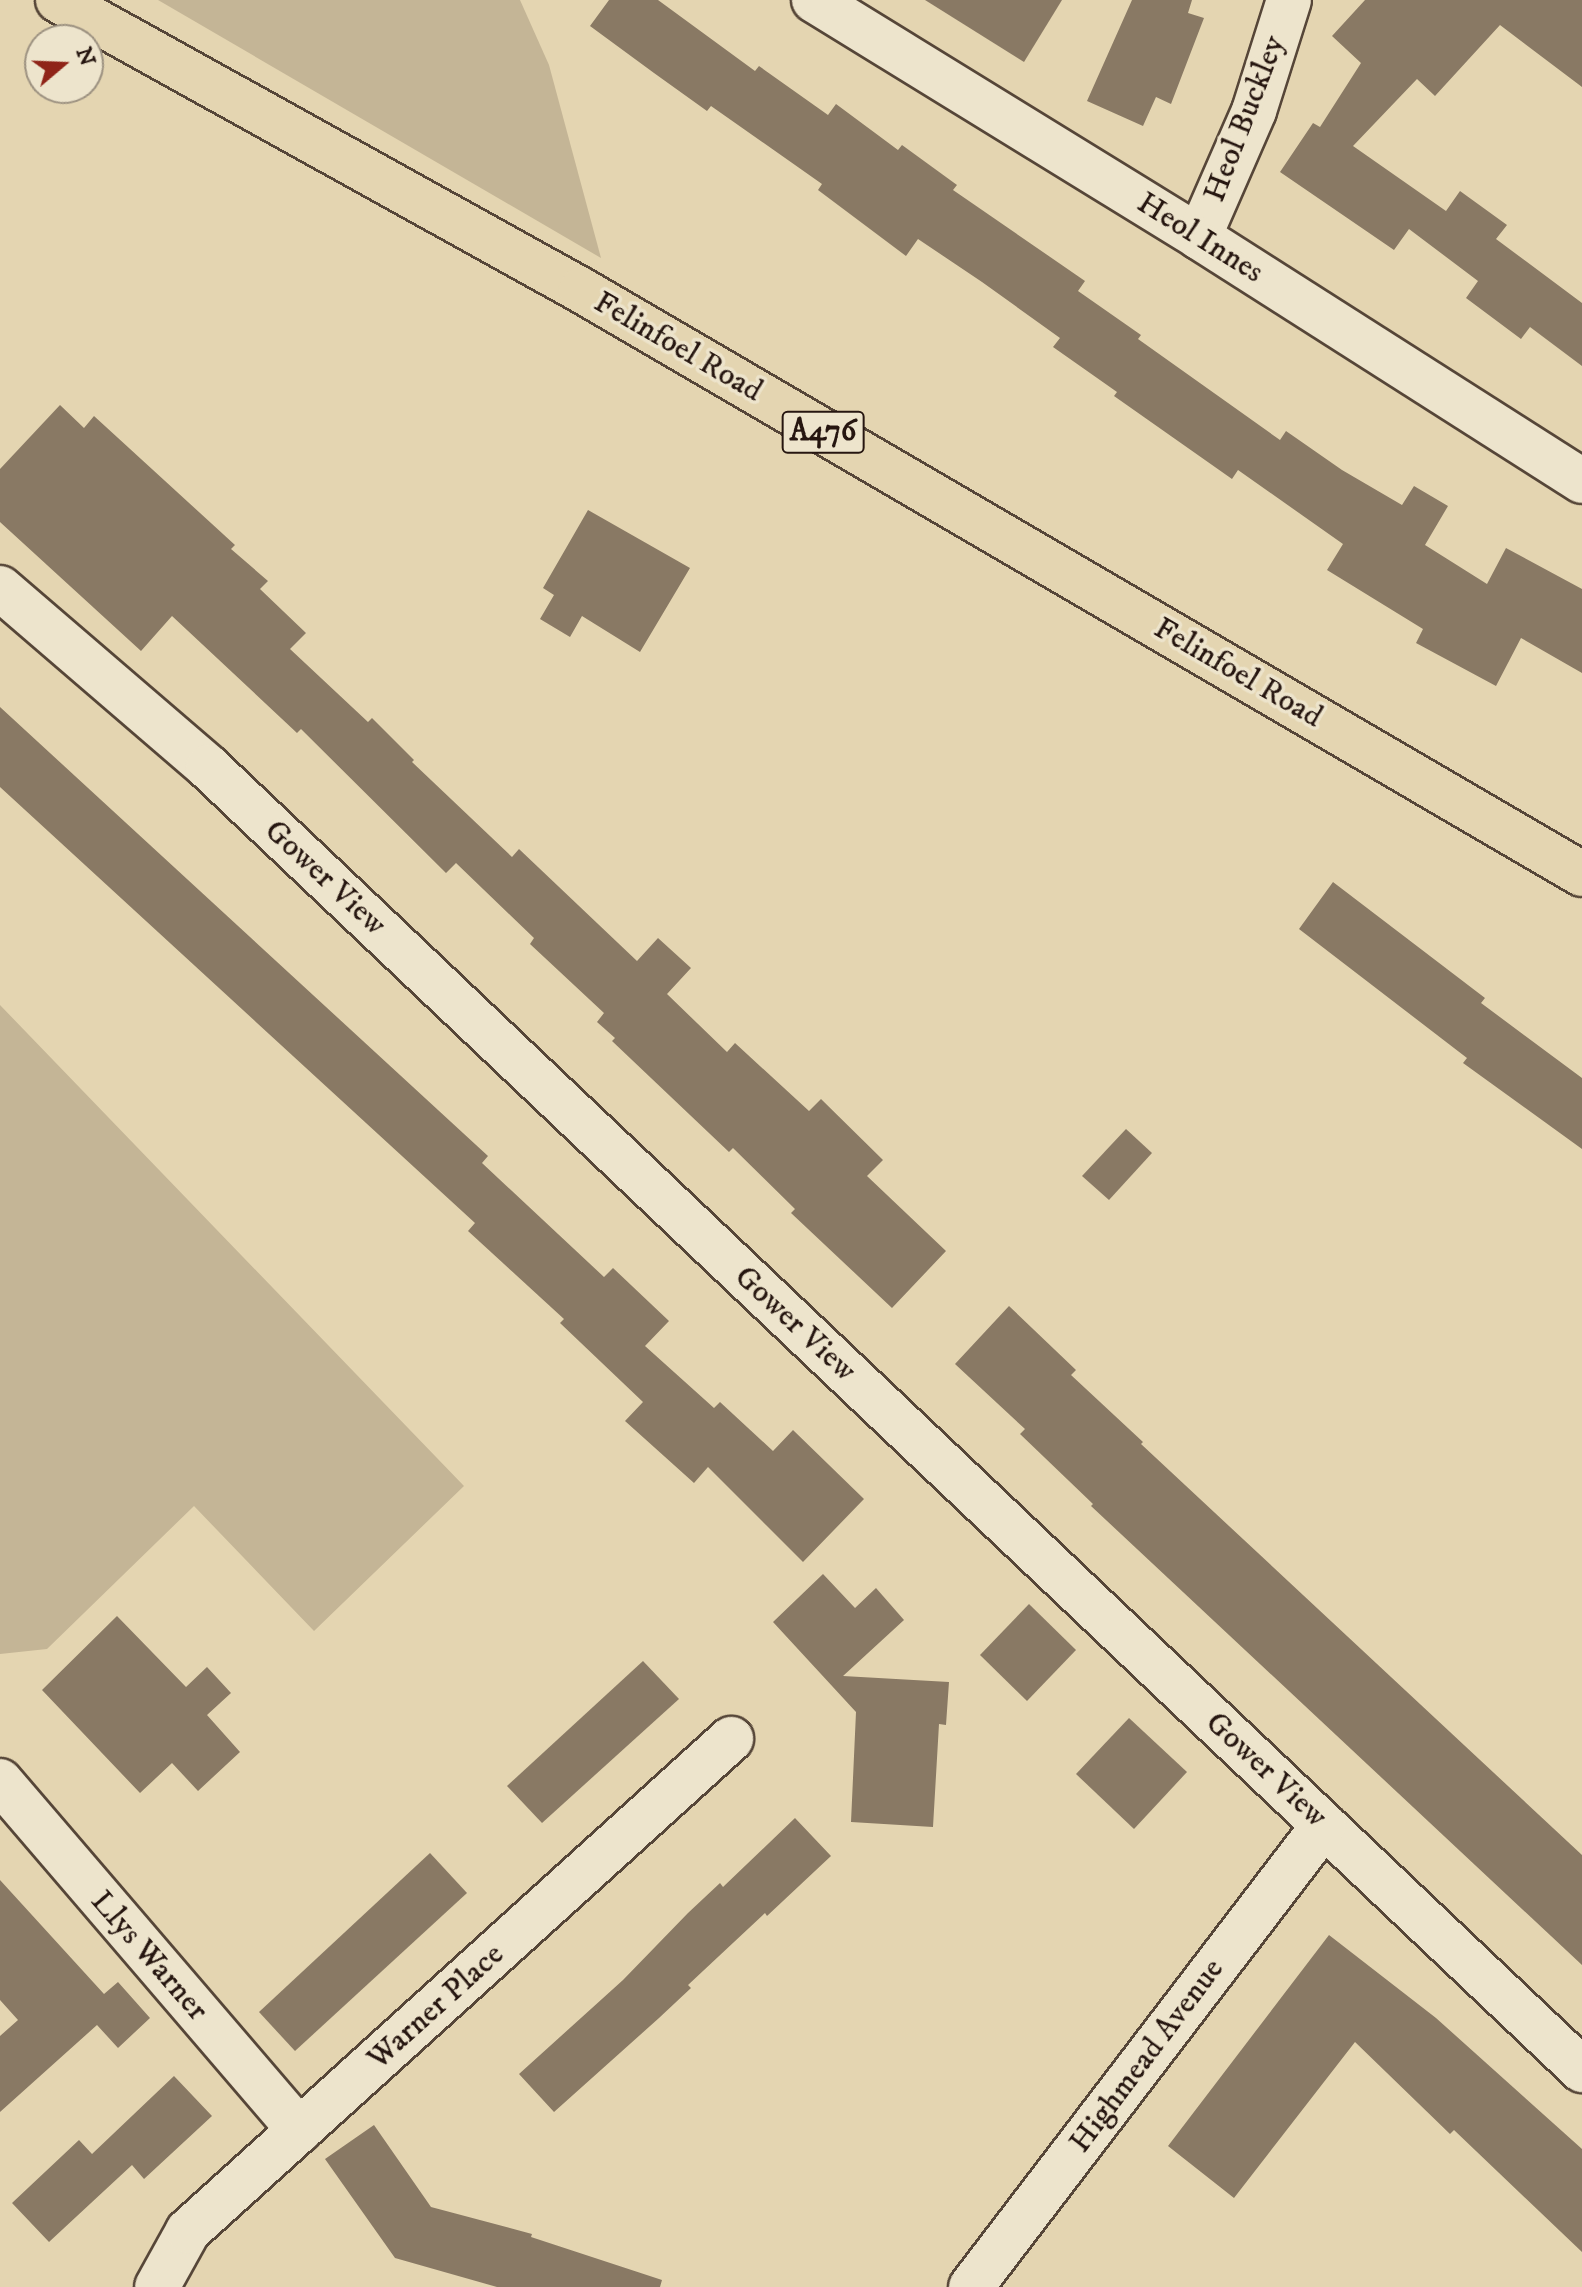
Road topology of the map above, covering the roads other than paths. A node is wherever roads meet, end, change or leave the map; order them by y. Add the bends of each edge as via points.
1 (58, 0) edge
2 (814, 0) edge
3 (1289, 0) edge
4 (1199, 237) junction
5 (1582, 481) edge
6 (0, 588) edge
7 (1582, 874) edge
8 (731, 1739) dead end
9 (0, 1781) edge
10 (1324, 1825) junction
11 (1582, 2070) edge
12 (299, 2130) junction
13 (157, 2287) edge
14 (971, 2287) edge

1 - 7 main road, Felinfoel Road / A476 via 581,290
2 - 4 street, Heol Innes
3 - 4 street, Heol Buckley via 1254,111
4 - 5 street, Heol Innes
6 - 10 street, Gower View via 208,767
8 - 12 street, Warner Place
9 - 12 street, Llys Warner
10 - 11 street, Gower View
10 - 14 street, Highmead Avenue
12 - 13 street, Warner Place via 188,2231

